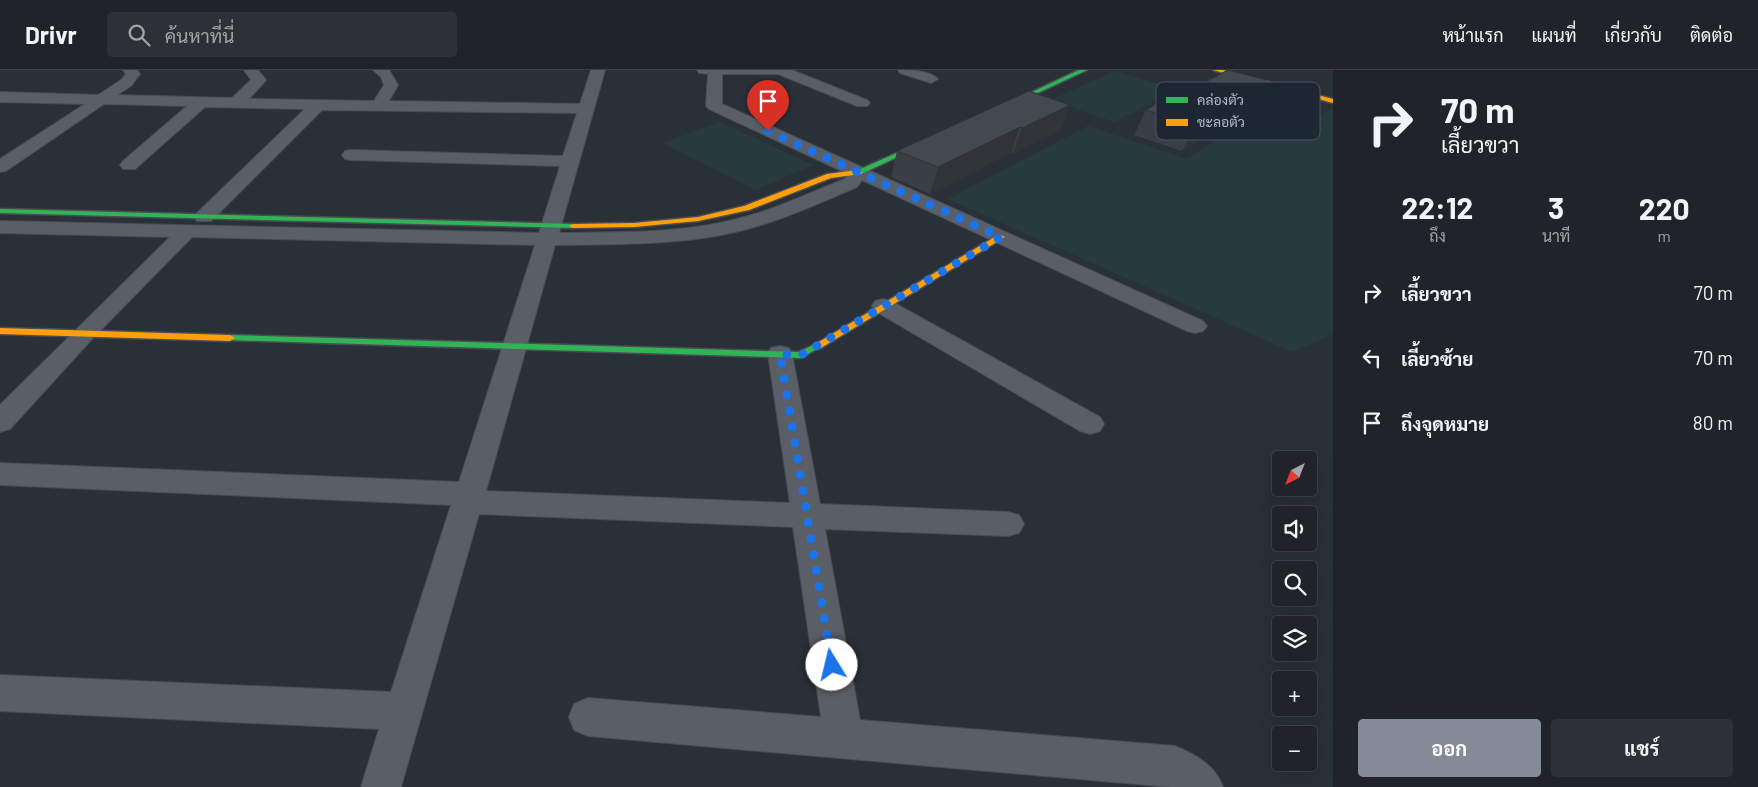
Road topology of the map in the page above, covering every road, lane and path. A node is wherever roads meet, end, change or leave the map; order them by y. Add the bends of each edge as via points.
1 (130, 70) edge
2 (251, 70) edge
3 (380, 70) edge
4 (598, 70) edge
5 (704, 70) edge
6 (715, 70) edge
7 (780, 70) edge
8 (905, 70) edge
9 (1084, 70) edge
10 (1216, 70) edge
11 (1247, 70) edge
12 (931, 79) dead end
13 (1261, 82) edge
14 (1294, 82) edge
15 (1320, 89) edge
16 (1333, 92) edge
17 (0, 97) edge
18 (1320, 98) edge
19 (103, 100) junction
20 (1333, 101) edge
21 (200, 103) junction
22 (236, 103) junction
23 (862, 103) dead end
24 (318, 105) junction
25 (379, 106) junction
26 (587, 109) junction
27 (984, 115) edge
28 (939, 136) edge
29 (0, 149) edge
30 (27, 150) junction
31 (351, 155) dead end
32 (571, 161) junction
33 (128, 165) dead end
34 (0, 167) edge
35 (859, 172) junction
36 (0, 211) edge
37 (204, 217) junction
38 (0, 227) edge
39 (186, 232) junction
40 (549, 233) junction
41 (1001, 237) junction
42 (883, 306) junction
43 (1195, 326) dead end
44 (0, 331) edge
45 (84, 334) junction
46 (514, 346) junction
47 (780, 354) junction
48 (0, 422) edge
49 (1090, 424) dead end
50 (0, 474) edge
51 (468, 498) junction
52 (807, 516) junction
53 (1008, 524) dead end
54 (0, 693) edge
55 (403, 711) junction
56 (588, 717) dead end
57 (844, 739) junction
58 (380, 787) edge
59 (1204, 787) edge

1 - 19 street via 131,78
2 - 22 street via 259,80
3 - 25 street via 387,75 391,85
4 - 26 street
5 - 6 street
6 - 7 street
6 - 35 street via 714,106
7 - 23 street
8 - 12 street
9 - 27 street
10 - 13 street
11 - 14 street
15 - 16 street
17 - 19 street
18 - 20 street
19 - 21 street
19 - 30 street
21 - 22 street
21 - 33 street
22 - 24 street
24 - 25 street
24 - 37 street
25 - 26 street
26 - 32 street
28 - 35 street
29 - 30 street
30 - 34 street
31 - 32 street
32 - 40 street
35 - 40 street via 851,183 754,221 707,231 641,238
35 - 41 street
36 - 37 street
37 - 40 street
38 - 39 street
39 - 40 street
39 - 45 street
40 - 46 street
41 - 42 street
41 - 43 street
42 - 47 street via 801,355
42 - 49 street
44 - 45 street
45 - 46 street
45 - 48 street
46 - 47 street
46 - 51 street
47 - 52 street
50 - 51 street
51 - 52 street
51 - 55 street
52 - 53 street
52 - 57 street
54 - 55 street
55 - 58 street
56 - 57 street
57 - 59 street via 1175,766

